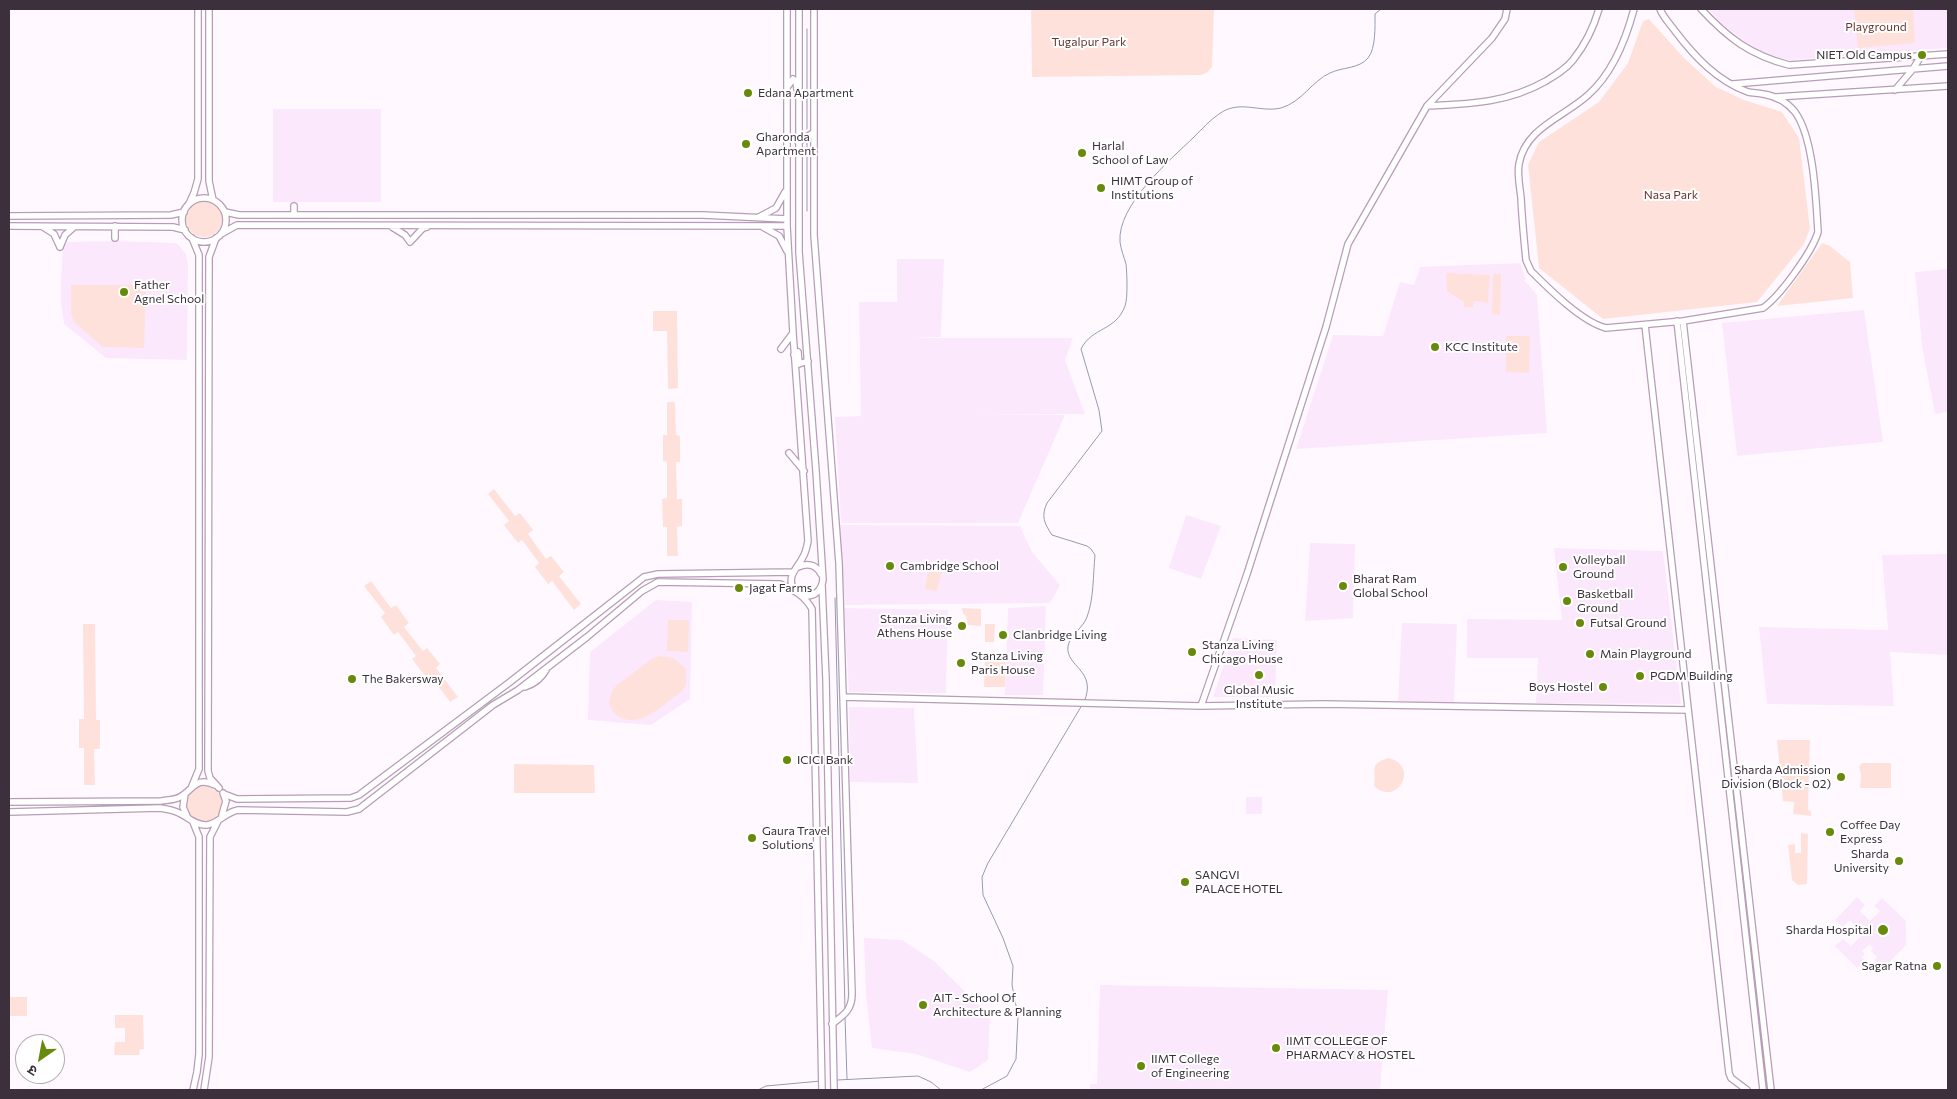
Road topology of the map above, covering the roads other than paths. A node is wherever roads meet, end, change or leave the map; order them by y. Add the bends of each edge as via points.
1 (198, 9) edge
2 (209, 9) edge
3 (787, 9) edge
4 (799, 9) edge
5 (814, 9) edge
6 (1507, 9) edge
7 (1599, 9) edge
8 (1660, 9) edge
9 (1701, 9) edge
10 (1635, 10) edge
11 (1948, 54) edge
12 (1921, 56) junction
13 (1948, 66) edge
14 (1913, 68) junction
15 (1731, 84) junction
16 (1948, 86) edge
17 (787, 88) junction
18 (1895, 90) junction
19 (800, 97) junction
20 (1776, 97) junction
21 (1427, 106) junction
22 (813, 133) junction
23 (798, 142) junction
24 (787, 185) junction
25 (213, 200) junction
26 (189, 204) junction
27 (294, 206) dead end
28 (184, 212) junction
29 (225, 212) junction
30 (294, 215) junction
31 (9, 216) edge
32 (757, 218) junction
33 (787, 219) junction
34 (9, 226) edge
35 (40, 226) junction
36 (79, 226) junction
37 (115, 226) junction
38 (388, 226) junction
39 (429, 226) junction
40 (760, 226) junction
41 (787, 226) junction
42 (185, 230) junction
43 (219, 236) junction
44 (116, 238) dead end
45 (192, 238) junction
46 (788, 253) junction
47 (1680, 321) junction
48 (1645, 325) junction
49 (793, 333) junction
50 (781, 349) dead end
51 (794, 355) junction
52 (808, 361) junction
53 (789, 453) dead end
54 (804, 471) junction
55 (798, 567) junction
56 (793, 572) junction
57 (822, 574) junction
58 (822, 585) junction
59 (794, 590) junction
60 (800, 595) junction
61 (843, 697) junction
62 (1201, 706) junction
63 (1688, 710) junction
64 (192, 786) junction
65 (219, 788) junction
66 (186, 793) junction
67 (224, 794) junction
68 (9, 802) edge
69 (9, 812) edge
70 (220, 818) junction
71 (191, 820) junction
72 (832, 1024) junction
73 (192, 1090) edge
74 (204, 1090) edge
75 (822, 1090) edge
76 (834, 1090) edge
77 (1747, 1090) edge
78 (1763, 1090) edge
79 (1771, 1090) edge

1 - 26 street via 198,179
2 - 25 street via 209,181
3 - 17 street
4 - 19 street
5 - 22 street
6 - 21 street via 1492,38
7 - 21 street via 1573,61 1544,82 1504,99
8 - 15 street via 1708,68
9 - 12 street via 1742,47 1789,65
10 - 48 street via 1625,40 1596,87 1536,133 1525,146 1519,175 1526,260 1531,271 1597,326
11 - 12 street
12 - 14 street
13 - 14 street
14 - 15 street
14 - 18 street
15 - 20 street via 1749,92
16 - 18 street
17 - 19 street via 794,80
17 - 24 street
18 - 20 street
19 - 23 street
20 - 47 street via 1795,112 1809,148 1818,232 1814,243 1773,300 1763,308
21 - 62 street via 1348,244 1326,327 1245,582
22 - 23 street
22 - 61 street via 815,251 839,563
23 - 52 street via 800,252
24 - 32 street via 776,208
24 - 33 street
25 - 26 street via 200,198
25 - 29 street
26 - 28 street
27 - 30 street
28 - 31 street via 171,215
28 - 42 street
29 - 30 street
29 - 43 street via 226,223
30 - 32 street via 703,215
32 - 33 street
33 - 41 street
34 - 35 street
35 - 36 street
35 - 36 street via 54,234 60,247 68,230
36 - 37 street
37 - 42 street
37 - 44 street
38 - 39 street
38 - 39 street via 400,231 410,242
38 - 43 street via 237,225
39 - 40 street
40 - 41 street
40 - 46 street via 775,232
41 - 46 street
42 - 45 street
43 - 45 street via 208,241
43 - 65 street via 209,257 208,770
45 - 64 street via 199,255 199,770
46 - 49 street
47 - 48 street
47 - 78 street
47 - 79 street
48 - 63 street
49 - 50 street
49 - 51 street
51 - 52 street via 798,352 800,364
51 - 54 street
52 - 57 street
53 - 54 street
54 - 55 street via 808,541
55 - 56 street
55 - 57 street via 809,564
56 - 59 street
56 - 67 street via 725,569 644,577 359,795 351,798 237,799
57 - 58 street
58 - 60 street via 816,594
58 - 72 street
59 - 60 street
59 - 70 street via 780,584 658,582 642,591 548,666 532,685 493,705 356,810 238,810
60 - 75 street via 812,609 813,623
61 - 62 street
61 - 72 street via 852,1004
62 - 63 street via 1323,704
63 - 77 street via 1729,1073
64 - 65 street via 206,782
64 - 66 street
65 - 67 street
66 - 68 street via 179,798 161,801
66 - 71 street via 183,807
67 - 70 street via 225,809
69 - 71 street via 160,808 170,809
70 - 71 street via 206,825
70 - 74 street via 210,837 209,1057
71 - 73 street via 199,837 199,1054
72 - 76 street

